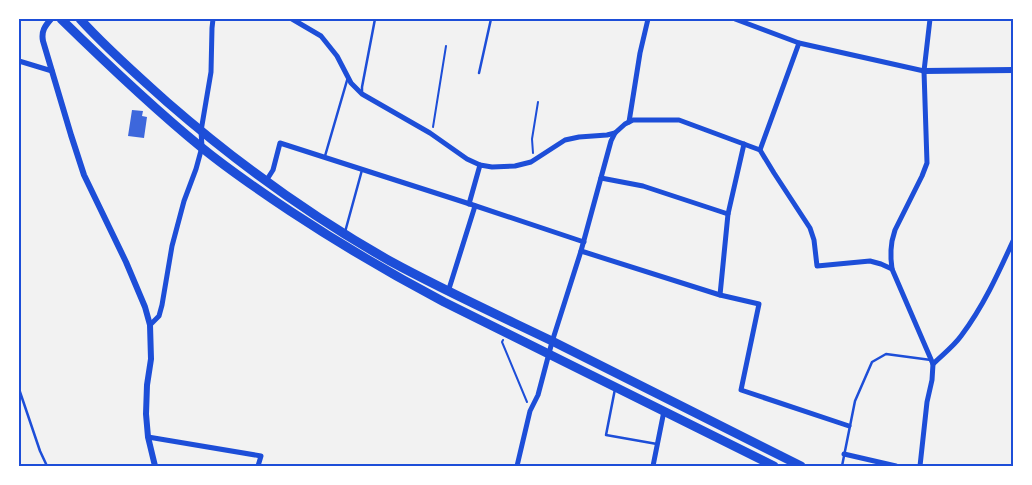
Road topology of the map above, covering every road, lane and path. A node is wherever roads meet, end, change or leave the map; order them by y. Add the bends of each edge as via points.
1 (51, 19) edge
2 (62, 19) edge
3 (80, 19) edge
4 (213, 19) edge
5 (292, 19) edge
6 (376, 19) edge
7 (491, 19) edge
8 (648, 19) edge
9 (735, 19) edge
10 (930, 19) edge
11 (800, 43) junction
12 (446, 46) dead end
13 (19, 61) edge
14 (1013, 70) edge
15 (52, 71) junction
16 (924, 71) junction
17 (479, 72) dead end
18 (348, 77) junction
19 (362, 94) junction
20 (538, 102) dead end
21 (629, 122) junction
22 (201, 131) junction
23 (615, 133) junction
24 (432, 134) junction
25 (744, 144) junction
26 (202, 147) junction
27 (760, 150) junction
28 (324, 157) junction
29 (533, 161) junction
30 (480, 165) junction
31 (362, 169) junction
32 (601, 178) junction
33 (266, 181) junction
34 (472, 205) junction
35 (728, 214) junction
36 (344, 233) junction
37 (1013, 241) edge
38 (584, 242) junction
39 (582, 251) junction
40 (892, 269) junction
41 (448, 292) junction
42 (720, 295) junction
43 (150, 325) junction
44 (507, 334) junction
45 (552, 342) junction
46 (550, 355) junction
47 (932, 362) junction
48 (616, 388) junction
49 (19, 389) edge
50 (530, 410) junction
51 (664, 411) junction
52 (849, 426) junction
53 (148, 437) junction
54 (657, 444) junction
55 (844, 454) junction
56 (47, 466) edge
57 (156, 466) edge
58 (258, 466) edge
59 (517, 466) edge
60 (652, 466) edge
61 (774, 466) edge
62 (801, 466) edge
63 (842, 466) edge
64 (896, 466) edge
65 (920, 466) edge

1 - 15 street via 43,29 42,41
2 - 26 highway via 121,77
3 - 22 highway via 129,68
4 - 22 street via 211,72
5 - 18 street via 321,36
6 - 19 lane
7 - 17 lane
8 - 21 street
9 - 11 street
10 - 16 street
11 - 16 street
11 - 27 street
12 - 24 path
13 - 15 street
14 - 16 street
15 - 43 street via 84,176 126,262
16 - 40 street via 927,163 892,241
18 - 19 street
18 - 28 lane
19 - 24 street
20 - 29 path via 532,140
21 - 23 street
21 - 25 street via 679,120
22 - 26 street
22 - 33 highway
23 - 29 street via 565,140
23 - 32 street
24 - 30 street
25 - 27 street
25 - 35 street
26 - 43 street via 172,246 159,316
26 - 44 highway via 260,191 339,243
27 - 40 street via 810,228 817,266 870,261
28 - 31 street
28 - 33 street via 280,143 273,170
29 - 30 street via 515,166
30 - 34 street
31 - 34 street
31 - 36 lane
32 - 35 street via 643,186
32 - 38 street
33 - 36 highway
34 - 38 street
34 - 41 street
35 - 42 street
36 - 41 highway
37 - 47 street via 996,278 960,338
38 - 39 street
39 - 42 street
39 - 45 street
40 - 47 street
41 - 45 highway
42 - 52 street via 759,304 741,390
43 - 53 street
44 - 46 highway
44 - 50 path via 502,342
45 - 46 street
45 - 62 highway
46 - 48 highway
46 - 50 street
47 - 52 lane via 886,354 872,362 855,401
47 - 65 street
48 - 51 highway
48 - 54 lane via 606,435
49 - 56 lane
50 - 59 street
51 - 54 street
51 - 61 highway
52 - 55 lane
53 - 57 street
53 - 58 street via 261,456
54 - 60 street
55 - 63 lane
55 - 64 street

